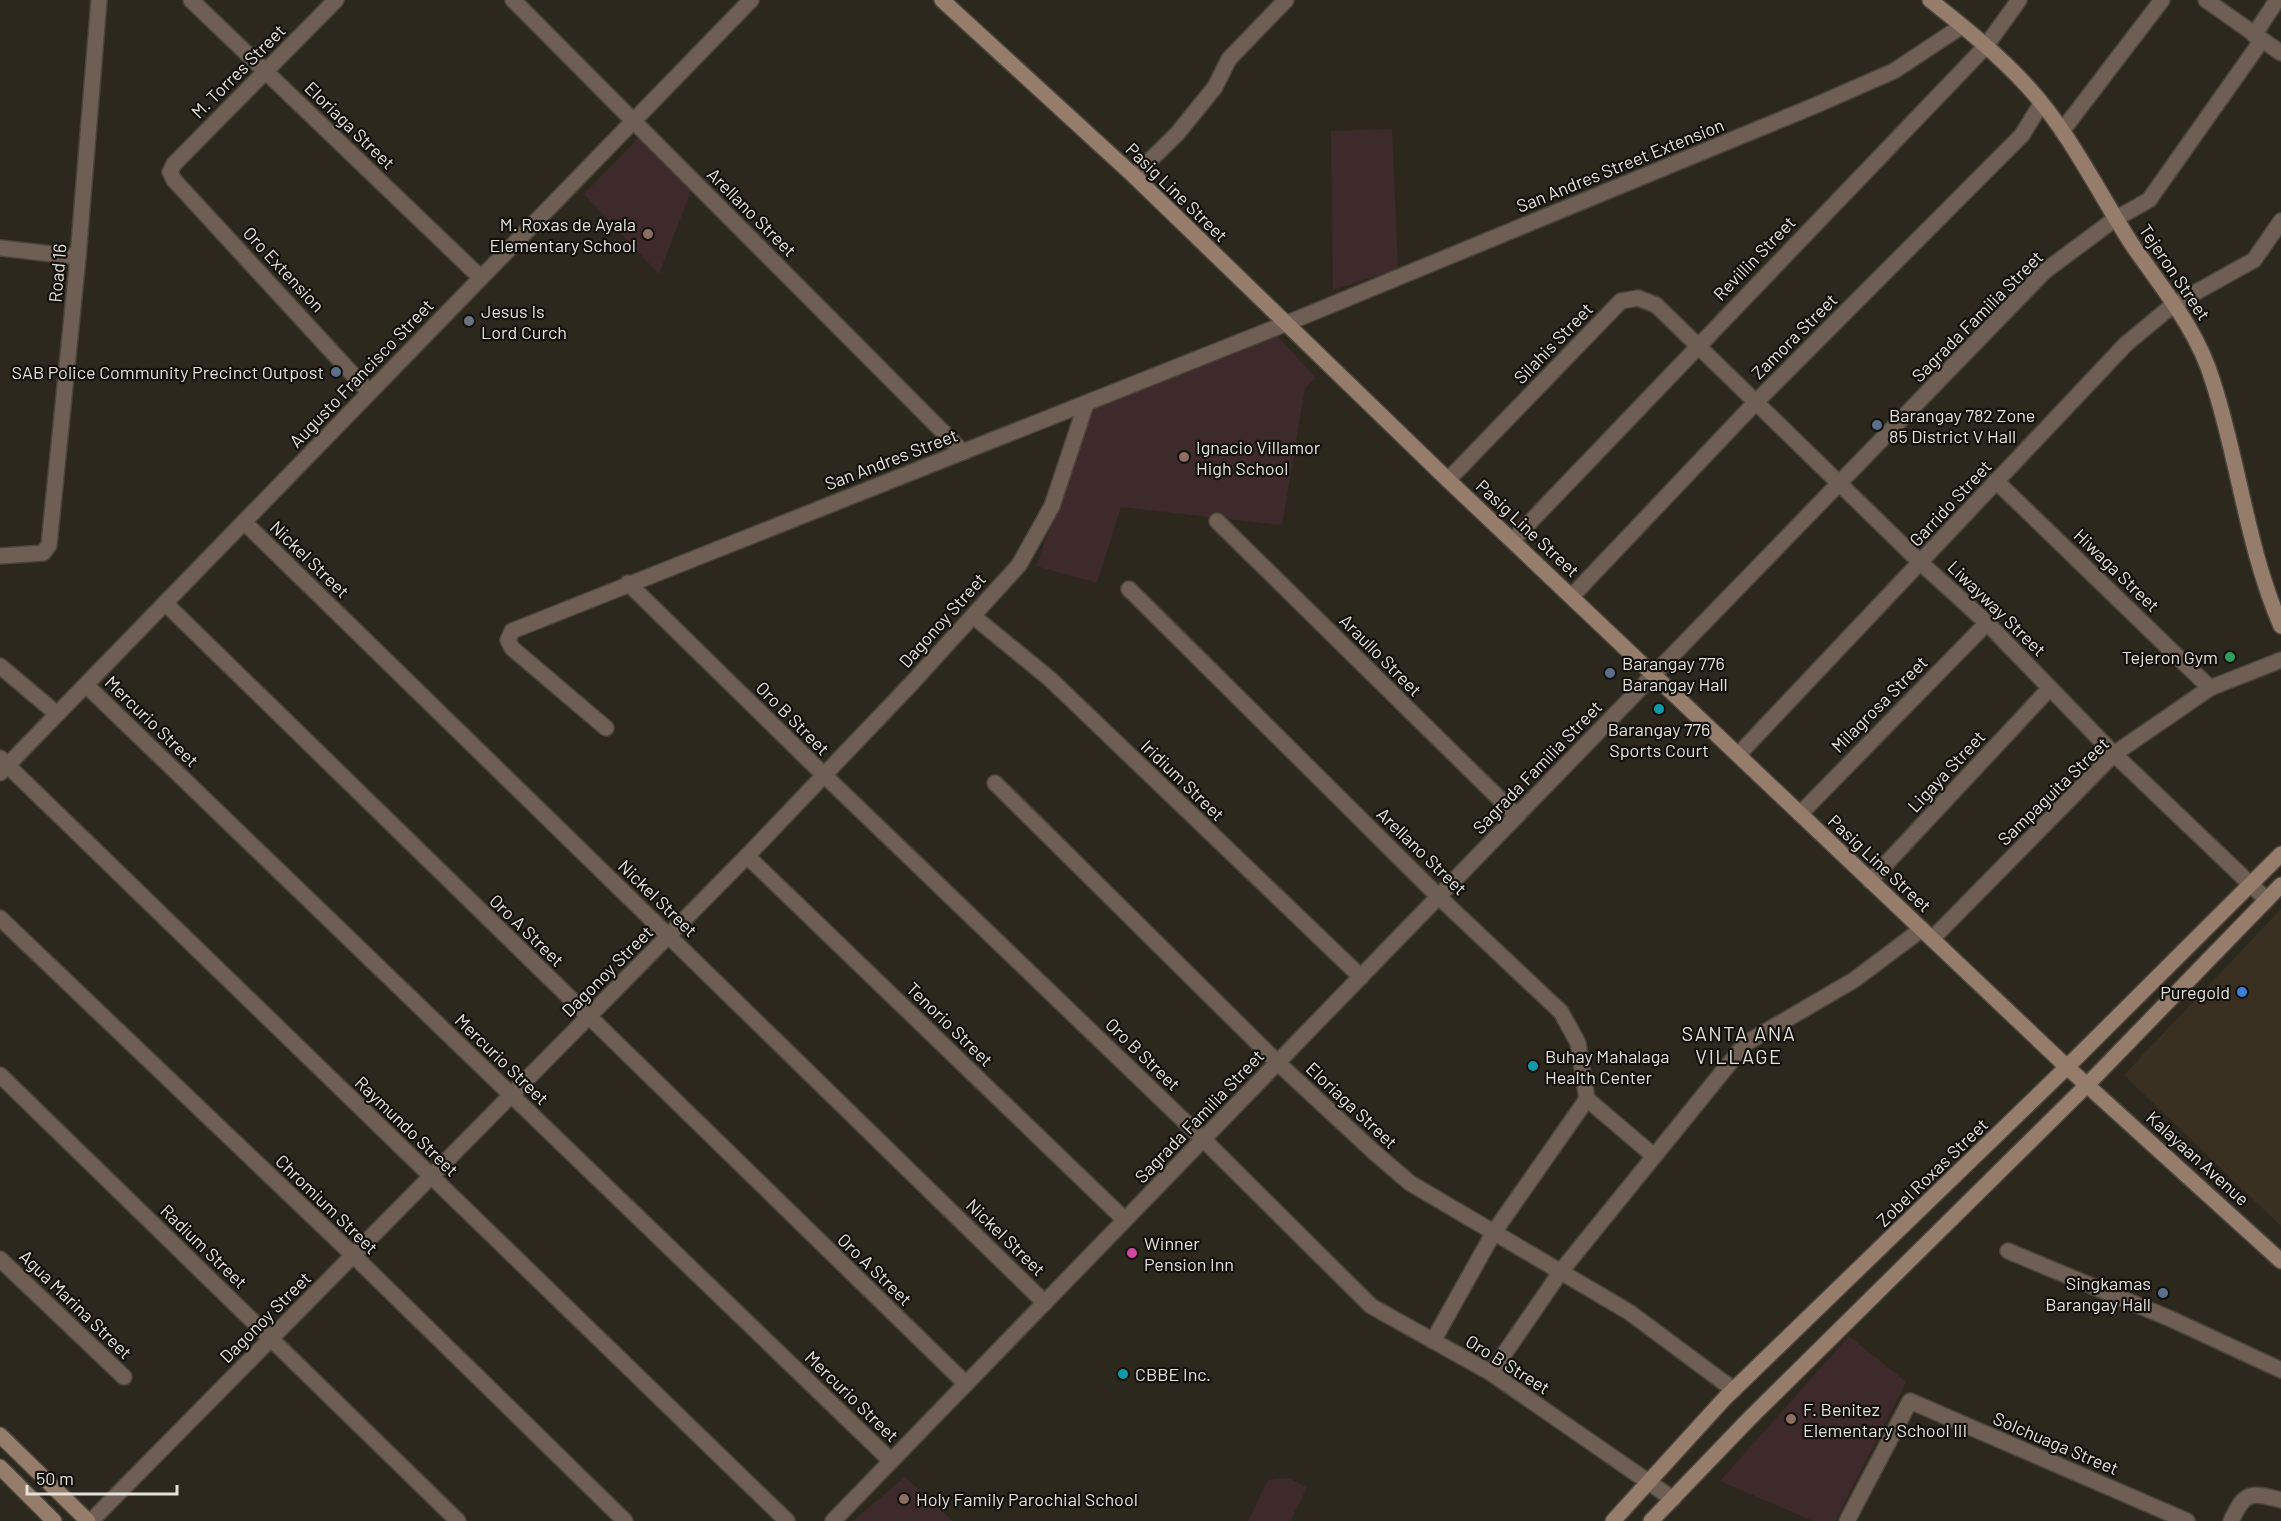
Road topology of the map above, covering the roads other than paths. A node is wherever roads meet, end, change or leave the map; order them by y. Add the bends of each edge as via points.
1 (99, 0) edge
2 (191, 0) edge
3 (336, 0) edge
4 (513, 0) edge
5 (751, 0) edge
6 (942, 0) edge
7 (1286, 0) edge
8 (1930, 0) edge
9 (2019, 0) edge
10 (2162, 0) edge
11 (2206, 0) edge
12 (2277, 0) edge
13 (1962, 26) junction
14 (2258, 38) junction
15 (1986, 46) junction
16 (2281, 53) edge
17 (266, 71) junction
18 (2041, 104) junction
19 (634, 121) junction
20 (2062, 131) junction
21 (170, 172) joint
22 (1134, 176) junction
23 (2115, 219) junction
24 (2281, 221) edge
25 (0, 248) edge
26 (78, 257) junction
27 (481, 278) junction
28 (2173, 305) junction
29 (1285, 324) junction
30 (1697, 346) junction
31 (369, 392) junction
32 (1755, 403) junction
33 (1086, 404) junction
34 (963, 452) junction
35 (1448, 480) junction
36 (1996, 481) junction
37 (1840, 484) junction
38 (1218, 521) dead end
39 (244, 522) junction
40 (1513, 540) junction
41 (0, 556) edge
42 (1921, 563) junction
43 (628, 583) junction
44 (1129, 590) dead end
45 (1573, 596) junction
46 (165, 603) junction
47 (973, 616) junction
48 (1987, 623) junction
49 (2281, 626) edge
50 (2281, 660) edge
51 (0, 666) edge
52 (1654, 676) junction
53 (86, 685) junction
54 (2050, 688) junction
55 (2210, 688) junction
56 (57, 714) junction
57 (606, 728) dead end
58 (2114, 754) junction
59 (1738, 755) junction
60 (2, 766) edge
61 (824, 776) junction
62 (994, 783) dead end
63 (1800, 814) junction
64 (1517, 816) junction
65 (2281, 854) edge
66 (747, 856) junction
67 (1870, 881) junction
68 (2252, 885) junction
69 (2281, 885) edge
70 (1439, 897) junction
71 (2267, 900) junction
72 (0, 918) edge
73 (1927, 934) junction
74 (669, 936) junction
75 (1361, 977) junction
76 (589, 1017) junction
77 (1278, 1063) junction
78 (2067, 1067) junction
79 (0, 1075) edge
80 (2087, 1085) junction
81 (511, 1095) junction
82 (1587, 1099) junction
83 (1203, 1140) junction
84 (1654, 1156) junction
85 (431, 1176) junction
86 (1125, 1220) junction
87 (1494, 1232) junction
88 (2008, 1251) dead end
89 (353, 1255) junction
90 (0, 1259) edge
91 (2281, 1261) edge
92 (1562, 1270) junction
93 (1045, 1302) junction
94 (271, 1338) junction
95 (1433, 1341) junction
96 (2281, 1370) edge
97 (1491, 1373) junction
98 (124, 1377) dead end
99 (966, 1384) junction
100 (1734, 1390) junction
101 (0, 1434) edge
102 (891, 1461) junction
103 (0, 1467) edge
104 (1648, 1482) junction
105 (1673, 1499) junction
106 (2281, 1500) edge
107 (54, 1521) edge
108 (89, 1521) edge
109 (458, 1521) edge
110 (625, 1521) edge
111 (787, 1521) edge
112 (833, 1521) edge
113 (1613, 1521) edge
114 (1652, 1521) edge
115 (1847, 1521) edge
116 (2187, 1521) edge
117 (2231, 1521) edge

1 - 26 street, Road 16
2 - 17 street, Eloriaga Street
3 - 17 street, M. Torres Street
4 - 19 street, Arellano Street
5 - 19 street, Augusto Francisco Street
6 - 22 main road, Pasig Line Street
7 - 22 street via 1229,59 1215,87 1177,134
8 - 13 main road, Tejeron Street
9 - 15 street, Revillin Street
10 - 20 street
11 - 14 street
12 - 14 street, Sagrada Familia Street
13 - 15 main road, Tejeron Street
13 - 29 street, San Andres Street Extension via 1894,71
14 - 16 street
14 - 23 street, Sagrada Familia Street via 2149,200
15 - 18 main road, Tejeron Street
15 - 30 street, Revillin Street
17 - 21 street, M. Torres Street
17 - 27 street, Eloriaga Street
18 - 20 main road, Tejeron Street
18 - 32 street, Zamora Street via 2022,135
19 - 27 street, Augusto Francisco Street
19 - 34 street, Arellano Street
20 - 23 main road, Tejeron Street
21 - 31 street, Oro Extension
22 - 29 main road, Pasig Line Street
23 - 28 main road, Tejeron Street
23 - 37 street, Sagrada Familia Street via 2045,271
24 - 28 street, Garrido Street via 2254,260
25 - 26 street
26 - 41 street, Road 16 via 47,550 37,555
27 - 31 street, Augusto Francisco Street
28 - 36 street, Garrido Street via 2126,344
28 - 49 main road, Tejeron Street via 2197,340 2213,382 2248,526
29 - 33 street, San Andres Street
29 - 35 main road, Pasig Line Street
30 - 32 street, Liwayway Street
30 - 35 street, Silahis Street via 1656,305 1638,298 1621,301
30 - 40 street, Revillin Street
31 - 39 street, Augusto Francisco Street
32 - 37 street, Liwayway Street
32 - 45 street, Zamora Street
33 - 34 street, San Andres Street
33 - 47 street, Dagonoy Street via 1052,506 1018,565
34 - 43 street, San Andres Street
35 - 40 main road, Pasig Line Street
36 - 42 street, Garrido Street
36 - 55 street, Hiwaga Street
37 - 42 street, Liwayway Street
37 - 52 street, Sagrada Familia Street
38 - 64 street, Araullo Street
39 - 46 street, Augusto Francisco Street
39 - 74 street, Nickel Street
40 - 45 main road, Pasig Line Street
42 - 48 street, Liwayway Street
42 - 59 street, Garrido Street
43 - 57 street, San Andres Street via 512,631 508,640 518,654
43 - 61 street, Oro B Street
44 - 70 street, Arellano Street
45 - 52 main road, Pasig Line Street
46 - 53 street, Augusto Francisco Street
46 - 76 street, Oro A Street
47 - 61 street, Dagonoy Street
47 - 75 street, Iridium Street via 1050,679
48 - 54 street, Liwayway Street
48 - 63 street, Milagrosa Street
50 - 55 street, Sampaguita Street
51 - 56 street
52 - 59 main road, Pasig Line Street
52 - 64 street, Sagrada Familia Street
53 - 56 street, Augusto Francisco Street
53 - 81 street, Mercurio Street
54 - 58 street, Liwayway Street
54 - 67 street, Ligaya Street
55 - 58 street, Sampaguita Street
56 - 60 street, Augusto Francisco Street
58 - 68 street, Liwayway Street
58 - 73 street, Sampaguita Street
59 - 63 main road, Pasig Line Street
60 - 85 street, Raymundo Street
61 - 66 street, Dagonoy Street
61 - 83 street, Oro B Street
62 - 77 street, Eloriaga Street
63 - 67 main road, Pasig Line Street
64 - 70 street, Sagrada Familia Street
65 - 68 main road, Zobel Roxas Street
66 - 74 street, Dagonoy Street
66 - 86 street, Tenorio Street
67 - 73 main road, Pasig Line Street
68 - 71 street, Liwayway Street
68 - 78 main road, Zobel Roxas Street
69 - 71 main road
70 - 75 street, Sagrada Familia Street
70 - 82 street, Arellano Street via 1561,1012 1578,1043
71 - 80 main road
72 - 89 street, Chromium Street
73 - 78 main road, Pasig Line Street
73 - 84 street, Sampaguita Street via 1746,1043
74 - 76 street, Dagonoy Street
74 - 93 street, Nickel Street
75 - 77 street, Sagrada Familia Street
76 - 81 street, Dagonoy Street
76 - 99 street, Oro A Street
77 - 83 street, Sagrada Familia Street
77 - 87 street, Eloriaga Street via 1410,1183
78 - 80 main road, Pasig Line Street
78 - 100 main road, Zobel Roxas Street
79 - 94 street, Radium Street
80 - 91 main road, Kalayaan Avenue
80 - 105 main road
81 - 85 street, Dagonoy Street
81 - 102 street, Mercurio Street
82 - 84 street
82 - 87 street
83 - 86 street, Sagrada Familia Street
83 - 95 street, Oro B Street via 1371,1305
84 - 92 street
85 - 89 street, Dagonoy Street
85 - 111 street, Raymundo Street
86 - 93 street, Sagrada Familia Street
87 - 92 street, Eloriaga Street
87 - 95 street
88 - 96 street
89 - 94 street, Dagonoy Street
89 - 110 street, Chromium Street
90 - 98 street, Agua Marina Street
92 - 97 street
92 - 100 street, Eloriaga Street via 1629,1312
93 - 99 street, Sagrada Familia Street
94 - 108 street, Dagonoy Street
94 - 109 street, Radium Street
95 - 97 street, Oro B Street
97 - 104 street, Oro B Street
99 - 102 street, Sagrada Familia Street
100 - 104 main road, Zobel Roxas Street
101 - 108 main road
102 - 112 street, Sagrada Familia Street
103 - 107 main road
104 - 105 street, Oro B Street
104 - 113 main road, Zobel Roxas Street
105 - 114 main road
106 - 117 street via 2248,1496
115 - 116 street, Solchuaga Street via 1910,1401

